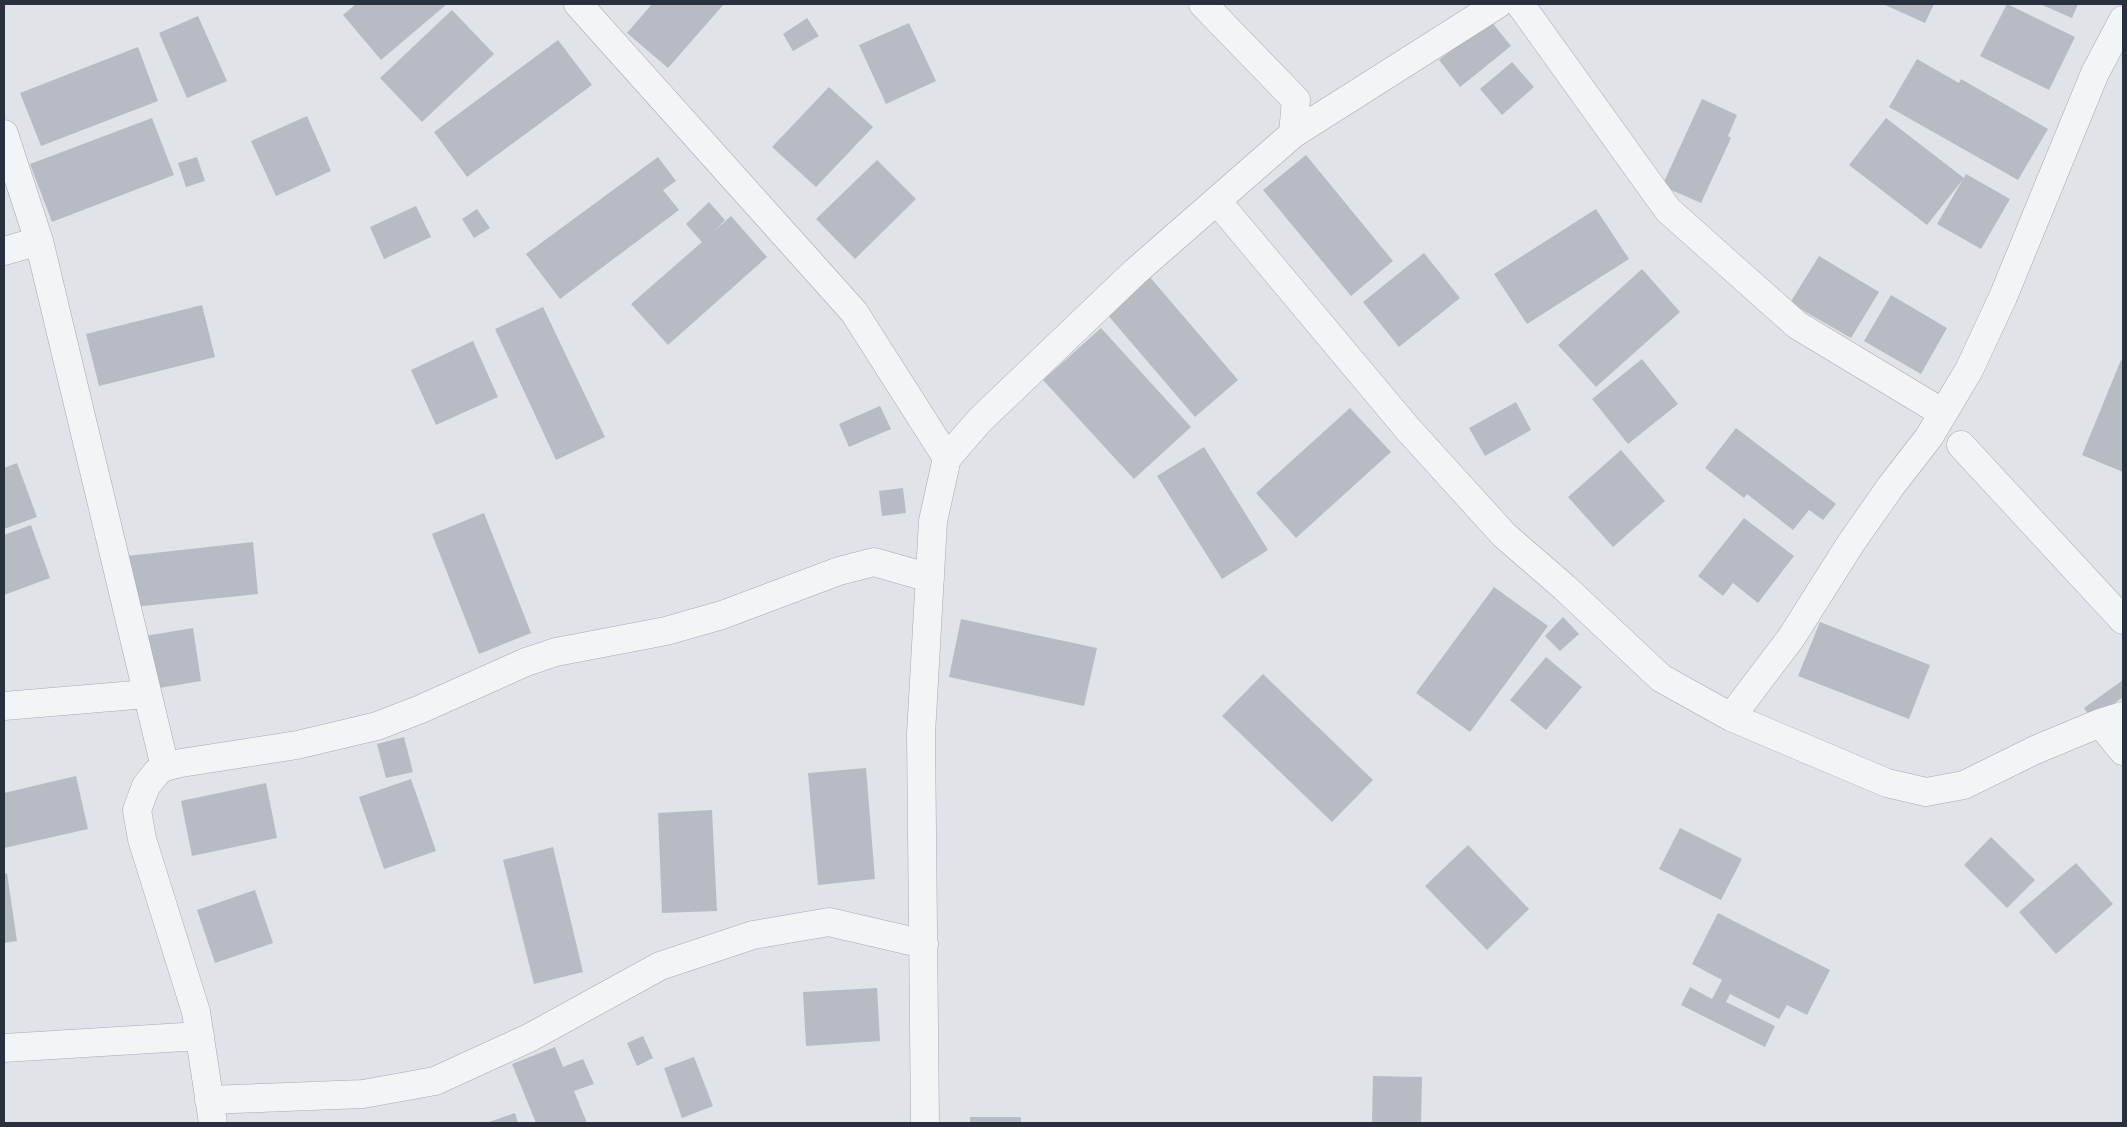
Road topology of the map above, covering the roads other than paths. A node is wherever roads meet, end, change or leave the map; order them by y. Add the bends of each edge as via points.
1 (578, 4) edge
2 (1203, 4) edge
3 (1498, 4) edge
4 (1520, 4) edge
5 (2123, 20) edge
6 (4, 134) edge
7 (1293, 134) junction
8 (1218, 201) junction
9 (39, 241) junction
10 (4, 251) edge
11 (1943, 413) junction
12 (1961, 445) dead end
13 (947, 458) junction
14 (930, 578) junction
15 (2123, 620) edge
16 (147, 694) junction
17 (4, 706) edge
18 (1731, 717) junction
19 (2112, 719) edge
20 (2123, 750) edge
21 (165, 767) junction
22 (924, 944) junction
23 (200, 1036) junction
24 (4, 1048) edge
25 (211, 1112) edge
26 (925, 1123) edge

1 - 13 street via 854,312
2 - 7 street via 1296,100
3 - 7 street
4 - 11 street via 1668,210 1797,325
5 - 11 street via 2095,73 2003,297 1969,370
6 - 9 street
7 - 8 street
8 - 13 street via 1135,272 987,413
8 - 18 street via 1407,428 1504,535 1661,678
9 - 10 street
9 - 16 street
11 - 18 street via 1851,543 1791,638
12 - 15 street
13 - 14 street via 933,521
14 - 21 street via 874,562 666,631 556,652 377,726 297,745
14 - 22 street via 921,734
16 - 17 street
16 - 21 street
18 - 19 street via 1887,783 1926,792 1964,785 2035,750
19 - 20 street
21 - 23 street via 146,786 137,810 142,839 196,1012
22 - 25 street via 829,922 753,935 660,966 530,1038 434,1080 363,1094
22 - 26 street
23 - 24 street
23 - 25 street

